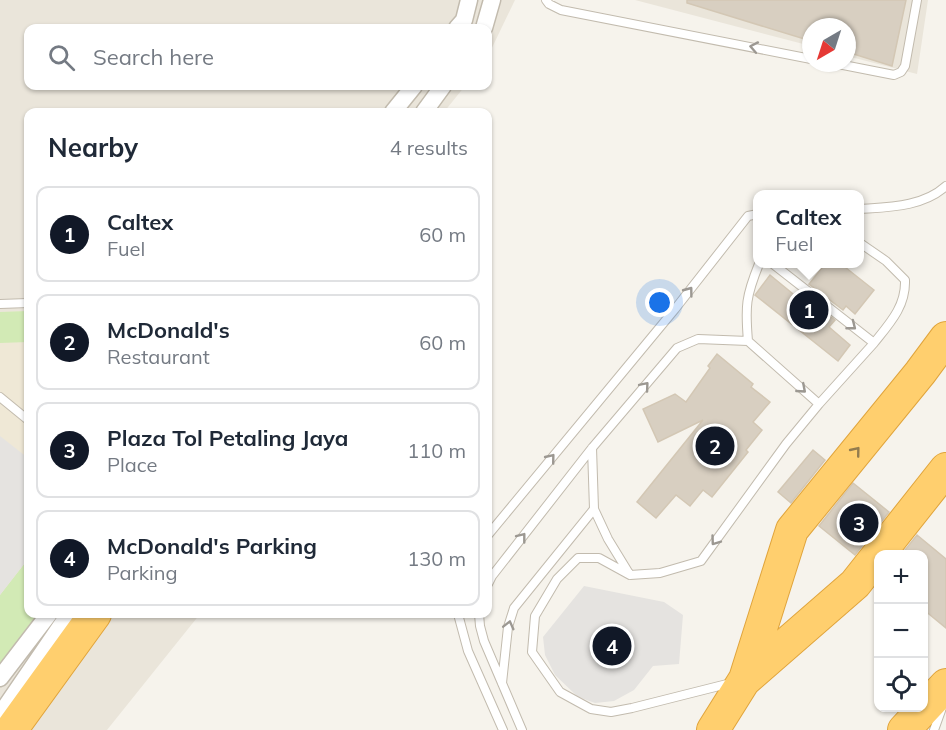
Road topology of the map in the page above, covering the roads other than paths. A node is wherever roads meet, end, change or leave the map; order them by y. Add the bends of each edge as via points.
1 (469, 0) edge
2 (492, 0) edge
3 (546, 0) edge
4 (917, 0) edge
5 (460, 24) edge
6 (485, 24) edge
7 (802, 57) edge
8 (856, 68) edge
9 (411, 90) edge
10 (440, 90) edge
11 (396, 108) edge
12 (427, 108) edge
13 (946, 186) edge
14 (864, 209) edge
15 (753, 215) edge
16 (864, 246) edge
17 (757, 268) edge
18 (778, 268) edge
19 (24, 303) edge
20 (0, 304) edge
21 (946, 338) edge
22 (748, 341) junction
23 (874, 343) junction
24 (0, 397) edge
25 (819, 404) junction
26 (24, 417) edge
27 (592, 448) junction
28 (946, 469) edge
29 (594, 509) junction
30 (492, 531) edge
31 (492, 576) edge
32 (630, 576) junction
33 (46, 618) edge
34 (66, 618) edge
35 (92, 618) edge
36 (459, 618) edge
37 (479, 618) edge
38 (0, 678) edge
39 (746, 679) junction
40 (502, 683) junction
41 (946, 684) edge
42 (946, 696) edge
43 (0, 714) edge
44 (11, 730) edge
45 (503, 730) edge
46 (522, 730) edge
47 (713, 730) edge
48 (904, 730) edge
49 (934, 730) edge

1 - 5 street
2 - 6 street
7 -> 3 lane via 561,10
4 - 8 lane via 901,72 894,75
9 - 11 street
10 - 12 street
13 - 14 lane via 904,206
30 -> 15 lane via 726,241
16 - 23 lane via 905,280 903,302
17 - 22 lane via 747,294
18 -> 23 lane
19 - 20 lane
39 -> 21 highway via 792,530
22 -> 25 lane
27 -> 22 lane via 676,348 698,339
23 - 25 lane
24 - 26 lane
25 -> 32 lane via 701,561 660,573
27 - 29 lane
31 -> 27 lane
28 - 39 highway via 855,584
29 - 32 lane
40 -> 29 lane via 514,608
32 - 39 lane via 599,558 578,558 556,579 535,616 532,652 560,692 591,709 611,712
33 - 38 street
34 - 43 street
35 - 44 highway
36 - 45 lane via 468,651
37 - 40 lane via 484,641
39 - 47 highway
40 - 46 lane
41 - 48 highway
42 - 49 lane

